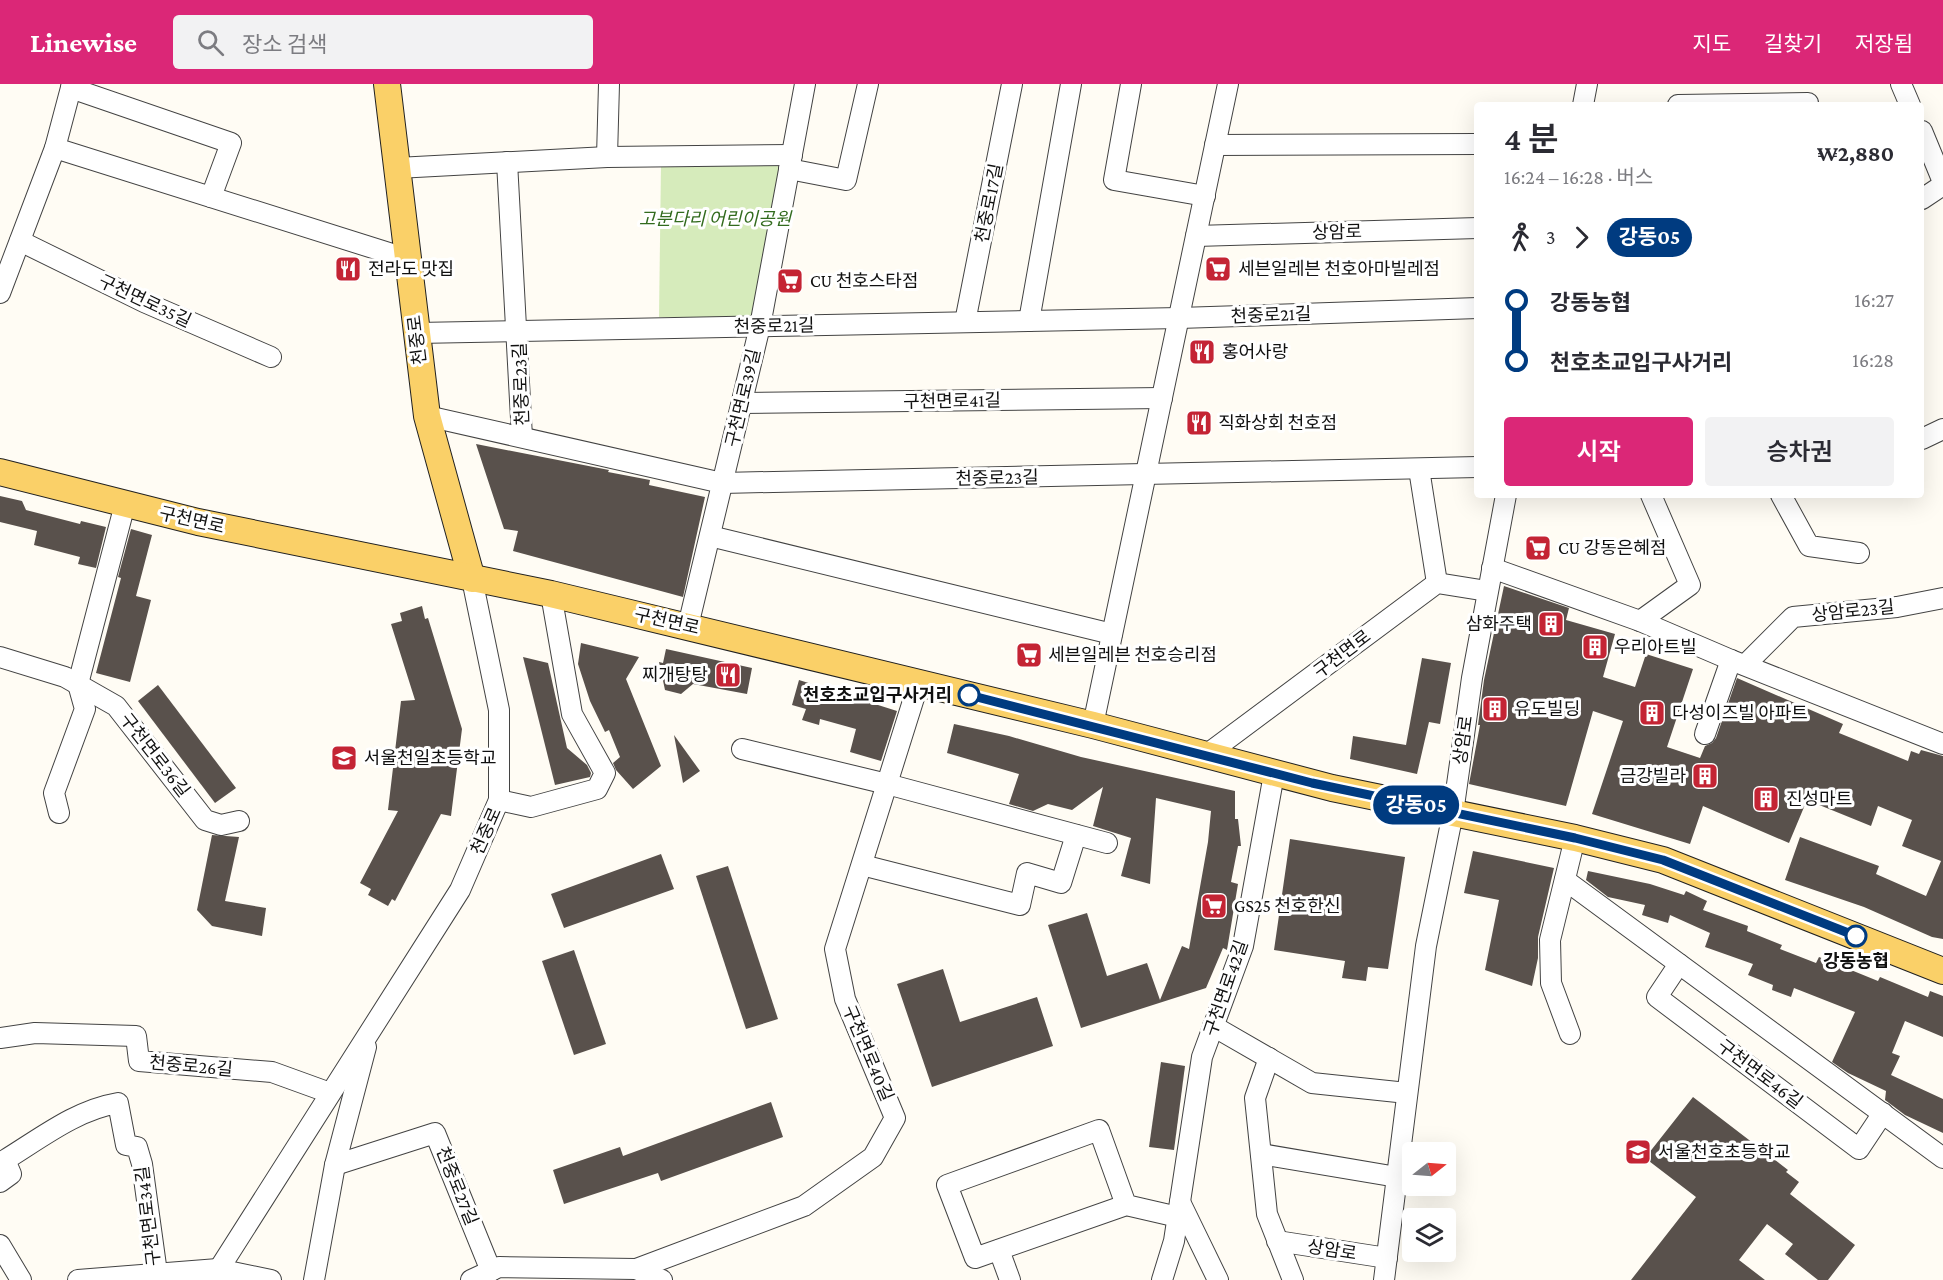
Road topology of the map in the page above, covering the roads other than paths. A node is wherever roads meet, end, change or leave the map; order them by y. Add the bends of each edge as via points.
1 (387, 84) edge
2 (609, 84) edge
3 (805, 84) edge
4 (868, 84) edge
5 (1012, 84) edge
6 (1071, 84) edge
7 (1131, 84) edge
8 (1228, 84) edge
9 (1587, 84) edge
10 (1901, 84) edge
11 (72, 86) edge
12 (1584, 102) edge
13 (1909, 102) edge
14 (1924, 136) edge
15 (1474, 144) edge
16 (1215, 145) junction
17 (55, 148) junction
18 (607, 157) junction
19 (507, 162) junction
20 (790, 162) junction
21 (397, 168) junction
22 (1943, 184) edge
23 (1205, 196) junction
24 (211, 197) junction
25 (1924, 198) edge
26 (1474, 228) edge
27 (1196, 236) junction
28 (20, 240) junction
29 (408, 259) junction
30 (0, 293) edge
31 (1474, 308) edge
32 (1179, 318) junction
33 (1029, 321) junction
34 (965, 322) junction
35 (760, 326) junction
36 (519, 331) junction
37 (417, 333) junction
38 (271, 357) dead end
39 (1162, 398) junction
40 (742, 403) junction
41 (427, 416) junction
42 (1943, 429) edge
43 (522, 437) junction
44 (1924, 438) edge
45 (1474, 467) edge
46 (1419, 469) junction
47 (0, 472) edge
48 (1146, 475) junction
49 (722, 483) junction
50 (1505, 498) edge
51 (1653, 498) edge
52 (1783, 498) edge
53 (125, 504) junction
54 (710, 536) junction
55 (1859, 553) dead end
56 (1492, 568) junction
57 (472, 579) junction
58 (1437, 583) junction
59 (1487, 591) junction
60 (551, 594) junction
61 (1943, 598) edge
62 (1640, 621) junction
63 (688, 626) junction
64 (1112, 634) junction
65 (0, 657) edge
66 (1738, 663) junction
67 (919, 682) junction
68 (78, 684) junction
69 (1093, 725) junction
70 (1705, 734) dead end
71 (1943, 744) edge
72 (742, 749) dead end
73 (1206, 755) junction
74 (1274, 774) junction
75 (887, 784) junction
76 (499, 800) junction
77 (59, 813) dead end
78 (1453, 813) junction
79 (239, 821) dead end
80 (1076, 835) junction
81 (1575, 838) junction
82 (1107, 843) dead end
83 (862, 865) junction
84 (1565, 880) junction
85 (1679, 964) junction
86 (1943, 970) edge
87 (1213, 1026) junction
88 (371, 1030) junction
89 (1570, 1034) dead end
90 (0, 1038) edge
91 (1269, 1058) junction
92 (330, 1093) junction
93 (1407, 1093) junction
94 (1883, 1113) junction
95 (1261, 1154) junction
96 (1943, 1158) edge
97 (335, 1165) junction
98 (1397, 1178) junction
99 (0, 1182) edge
100 (1126, 1205) junction
101 (1179, 1210) junction
102 (1277, 1241) junction
103 (0, 1245) edge
104 (999, 1250) junction
105 (1387, 1258) junction
106 (636, 1269) junction
107 (491, 1271) junction
108 (157, 1273) junction
109 (591, 1274) edge
110 (215, 1275) edge
111 (21, 1280) edge
112 (78, 1280) edge
113 (272, 1280) edge
114 (314, 1280) edge
115 (471, 1280) edge
116 (662, 1280) edge
117 (1010, 1280) edge
118 (1161, 1280) edge
119 (1218, 1280) edge
120 (1293, 1280) edge
121 (1384, 1280) edge

1 - 21 main road, 천중로
2 - 18 street
3 - 20 street, 구천면로39길
4 - 20 street via 846,180
5 - 34 street, 천중로17길
6 - 33 street
7 - 23 street via 1114,180
8 - 16 street
9 - 12 street
10 - 13 street
11 - 17 street
11 - 24 street via 231,143
14 - 22 street
15 - 16 street
16 - 23 street
17 - 24 street
17 - 28 street
18 - 19 street
18 - 20 street
19 - 21 street
19 - 36 street
20 - 35 street, 구천면로39길
21 - 29 main road, 천중로
22 - 25 street
23 - 27 street
24 - 29 street
26 - 27 street, 상암로
27 - 32 street
28 - 30 street
28 - 38 street, 구천면로35길 via 144,302
29 - 37 main road, 천중로
31 - 32 street, 천중로21길
32 - 33 street, 천중로21길
32 - 39 street
33 - 34 street, 천중로21길
34 - 35 street, 천중로21길
35 - 36 street, 천중로21길
35 - 40 street, 구천면로39길
36 - 37 street, 천중로21길
36 - 43 street, 천중로23길
37 - 41 main road, 천중로
39 - 40 street, 구천면로41길
39 - 48 street
40 - 49 street, 구천면로39길
41 - 43 street, 천중로23길
41 - 57 main road, 천중로
42 - 44 street
43 - 49 street, 천중로23길
45 - 46 street, 천중로23길
46 - 48 street, 천중로23길
46 - 58 street
47 - 53 main road, 구천면로
48 - 49 street, 천중로23길
48 - 64 street
49 - 54 street, 구천면로39길
50 - 56 street, 상암로
51 - 62 street via 1690,585
52 - 55 street via 1809,546
53 - 57 main road, 구천면로
53 - 68 street
54 - 63 street, 구천면로39길
54 - 64 street
56 - 59 street, 상암로
56 - 62 street
57 - 60 main road, 구천면로
57 - 76 street, 천중로 via 499,710
58 - 59 street
58 - 73 street, 구천면로
59 - 78 street, 상암로
60 - 63 main road, 구천면로
60 - 76 street via 572,714 605,772 597,789 531,807
61 - 66 street, 상암로23길 via 1793,618
62 - 66 street
63 - 67 main road, 구천면로
64 - 69 street
65 - 68 street, 구천면로36길 via 65,676
66 - 70 street
66 - 71 street
67 - 69 main road, 구천면로
67 - 75 street, 구천면로40길
68 - 77 street via 85,709 54,793
68 - 79 street, 구천면로36길 via 116,706 205,820 221,825
69 - 73 main road, 구천면로
72 - 75 street
73 - 74 main road, 구천면로
74 - 78 main road, 구천면로
74 - 87 street, 구천면로42길 via 1244,946
75 - 80 street
75 - 83 street, 구천면로40길
76 - 88 street, 천중로 via 460,890
78 - 81 main road, 구천면로
78 - 93 street, 상암로 via 1426,946
80 - 82 street
80 - 83 street via 1061,883 1027,873 1020,905
81 - 84 street
81 - 86 main road, 구천면로 via 1663,860
83 - 106 street, 구천면로40길 via 835,949 845,999 895,1118 873,1157 804,1206
84 - 85 street
84 - 89 street via 1550,940 1551,983
85 - 94 street
85 - 94 street, 구천면로46길 via 1657,997 1859,1149
87 - 91 street
87 - 101 street, 구천면로42길 via 1202,1057
88 - 92 street, 천중로
88 - 97 street
90 - 92 street, 천중로26길 via 36,1032 136,1036 139,1061 273,1072
91 - 93 street via 1312,1083
91 - 95 street, 상암로 via 1255,1098
92 - 110 street, 천중로
93 - 98 street, 상암로
94 - 96 street
95 - 98 street
95 - 102 street, 상암로 via 1267,1214
97 - 107 street, 천중로27길 via 435,1133
97 - 114 street
98 - 105 street, 상암로
99 - 108 street, 구천면로34길 via 11,1174 5,1160 76,1116 118,1103 126,1145 137,1147 142,1164
100 - 101 street
100 - 104 street
100 - 104 street via 1100,1130 947,1185 975,1258
101 - 118 street, 구천면로42길
101 - 119 street
102 - 105 street, 상암로
102 - 120 street, 상암로
103 - 111 street
104 - 117 street
105 - 121 street, 상암로
106 - 109 street
106 - 116 street
107 - 109 street via 499,1267
107 - 115 street
108 - 110 street
108 - 112 street, 구천면로34길
110 - 113 street

